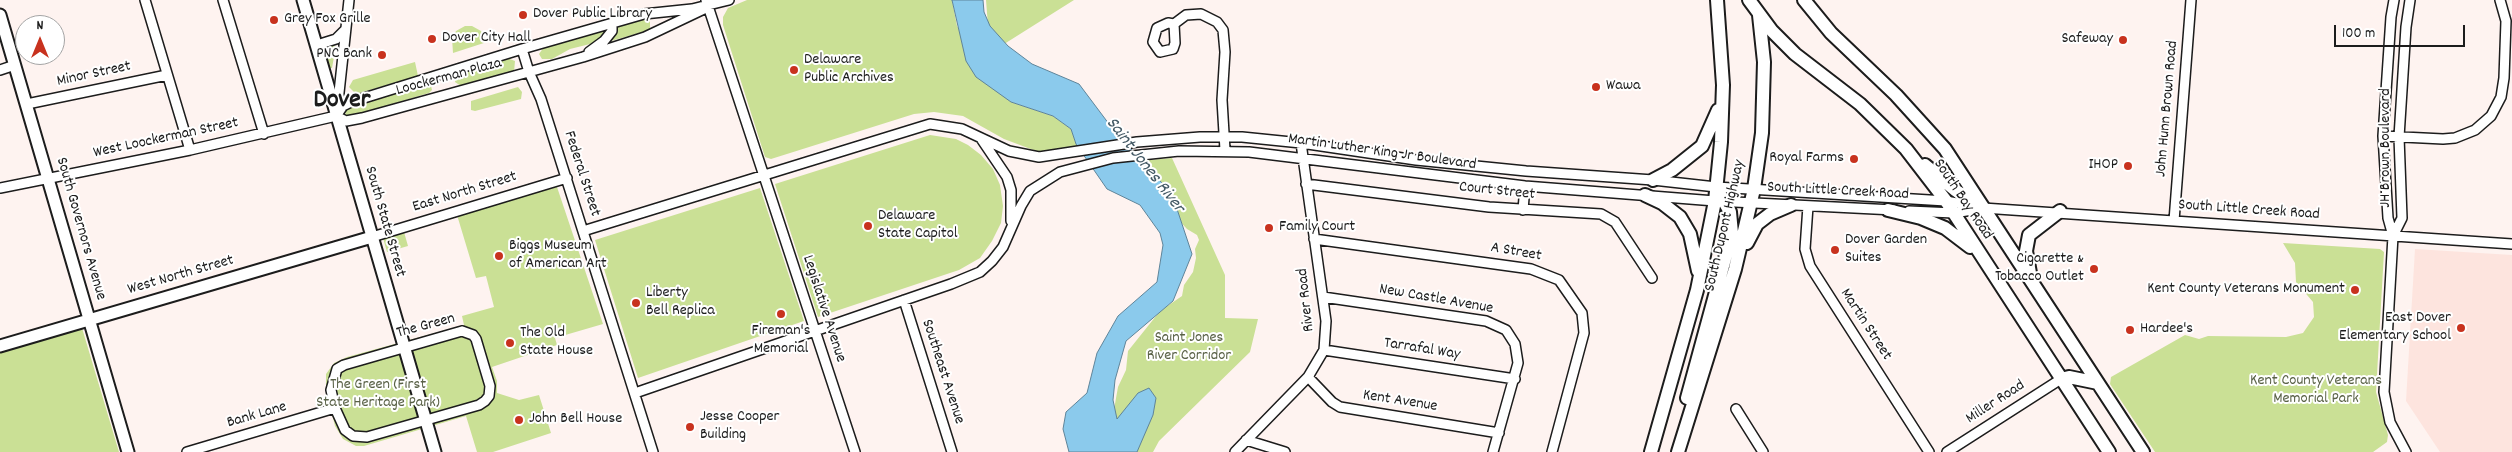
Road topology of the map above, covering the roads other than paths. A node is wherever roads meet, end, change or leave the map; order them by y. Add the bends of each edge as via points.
1 (145, 0) edge
2 (223, 0) edge
3 (303, 0) edge
4 (349, 0) edge
5 (729, 0) edge
6 (1716, 0) edge
7 (1749, 0) edge
8 (1756, 0) edge
9 (1804, 0) edge
10 (2192, 0) edge
11 (2394, 0) edge
12 (2410, 0) edge
13 (2500, 0) edge
14 (707, 3) edge
15 (1758, 13) junction
16 (0, 15) edge
17 (612, 23) junction
18 (1174, 24) dead end
19 (346, 27) junction
20 (316, 45) junction
21 (522, 49) junction
22 (583, 57) junction
23 (15, 65) junction
24 (0, 70) edge
25 (529, 72) junction
26 (167, 75) junction
27 (1723, 85) junction
28 (27, 104) junction
29 (336, 116) junction
30 (264, 134) junction
31 (1225, 136) junction
32 (2383, 136) junction
33 (2399, 137) junction
34 (980, 138) junction
35 (1300, 143) junction
36 (1906, 149) junction
37 (190, 150) junction
38 (1225, 150) junction
39 (1301, 158) junction
40 (763, 174) junction
41 (48, 178) junction
42 (567, 178) junction
43 (1653, 180) junction
44 (1306, 184) junction
45 (1525, 186) junction
46 (1716, 187) junction
47 (0, 188) edge
48 (1754, 189) junction
49 (1645, 195) junction
50 (1720, 201) junction
51 (1946, 201) junction
52 (1751, 202) junction
53 (1791, 205) junction
54 (1808, 206) junction
55 (1983, 208) junction
56 (1523, 210) junction
57 (1888, 210) junction
58 (2060, 211) junction
59 (1954, 213) junction
60 (2174, 221) junction
61 (1011, 227) junction
62 (584, 230) junction
63 (2393, 236) junction
64 (372, 237) junction
65 (1314, 239) junction
66 (2512, 244) edge
67 (1982, 258) junction
68 (1652, 278) dead end
69 (2031, 280) junction
70 (1730, 285) junction
71 (1697, 290) junction
72 (1323, 297) junction
73 (904, 300) junction
74 (89, 320) junction
75 (815, 331) junction
76 (0, 346) edge
77 (404, 348) junction
78 (1324, 350) junction
79 (1308, 377) junction
80 (1515, 379) junction
81 (2061, 379) junction
82 (2098, 383) junction
83 (635, 393) junction
84 (336, 408) junction
85 (1736, 409) dead end
86 (426, 421) junction
87 (1499, 433) junction
88 (1246, 440) junction
89 (128, 452) edge
90 (187, 452) edge
91 (434, 452) edge
92 (653, 452) edge
93 (856, 452) edge
94 (952, 452) edge
95 (1236, 452) edge
96 (1285, 452) edge
97 (1493, 452) edge
98 (1552, 452) edge
99 (1651, 452) edge
100 (1677, 452) edge
101 (1763, 452) edge
102 (1929, 452) edge
103 (1947, 452) edge
104 (2109, 452) edge
105 (2144, 452) edge
106 (2406, 452) edge

1 - 26 street
2 - 30 street
3 - 20 main road, South State Street
4 - 19 street
5 - 14 street
6 - 27 highway, South Dupont Highway
7 - 15 highway, South Bay Road
8 - 15 highway, South Dupont Highway
9 - 55 highway, South Bay Road via 1831,33 1896,95 1945,149
10 - 60 street, John Hunn Brown Road
11 - 32 street, JH Brown Boulevard
12 - 33 street, JH Brown Boulevard
13 - 33 street via 2506,21 2504,78 2501,97 2490,116 2475,130 2456,138
14 - 17 street, Loockerman Plaza
14 - 22 street, Loockerman Plaza via 693,16 645,37
14 - 40 street, Legislative Avenue
15 - 36 highway, South Bay Road via 1794,54 1860,104
15 - 48 highway, South Dupont Highway via 1764,62 1763,118
16 - 23 main road, South Governors Avenue
17 - 21 street, Loockerman Plaza
17 - 22 street via 612,31 604,41
18 - 31 street via 1186,15 1201,14 1223,30
19 - 20 street via 340,37
19 - 29 street
20 - 29 main road, South State Street
21 - 25 street, Federal Street
21 - 29 street, Loockerman Plaza via 351,102 343,106
22 - 25 street, Loockerman Plaza
23 - 24 street
23 - 28 main road, South Governors Avenue
25 - 29 street, Loockerman Plaza via 346,122
25 - 42 street, Federal Street
26 - 28 street, Minor Street
26 - 37 street
27 - 43 highway via 1717,115 1702,146 1689,159
27 - 46 highway, South Dupont Highway
28 - 41 main road, South Governors Avenue
29 - 30 street, West Loockerman Street
29 - 64 main road, South State Street
30 - 37 street, West Loockerman Street
31 - 34 street, Martin Luther King Jr Boulevard via 1137,142 1053,156 1024,155
31 - 35 street, Martin Luther King Jr Boulevard
31 - 38 street
32 - 33 street
32 - 63 street, JH Brown Boulevard via 2388,218
33 - 63 street, JH Brown Boulevard via 2403,202 2402,218
34 - 40 street, Martin Luther King Jr Boulevard via 962,129 930,124
34 - 61 street via 1007,177 1011,190
35 - 39 street, River Road
35 - 43 street, Martin Luther King Jr Boulevard via 1416,160
36 - 51 highway, South Bay Road
36 - 55 highway
37 - 41 street, West Loockerman Street
38 - 39 street, Martin Luther King Jr Boulevard
38 - 61 street, Martin Luther King Jr Boulevard via 1140,154 1072,167 1030,191
39 - 44 street, River Road
39 - 45 street, Martin Luther King Jr Boulevard
40 - 62 street, Martin Luther King Jr Boulevard
40 - 75 street, Legislative Avenue
41 - 47 street, West Loockerman Street
41 - 74 main road, South Governors Avenue
42 - 62 street, Federal Street
42 - 64 street, East North Street
43 - 46 street, Martin Luther King Jr Boulevard
44 - 56 street, Court Street
44 - 65 street, River Road
45 - 49 street, Martin Luther King Jr Boulevard
45 - 56 street
46 - 48 street, South Little Creek Road
46 - 50 highway
48 - 51 street, South Little Creek Road
48 - 52 highway, South Dupont Highway
49 - 50 street, Martin Luther King Jr Boulevard
49 - 71 highway via 1671,209 1686,226 1698,266
50 - 52 street, South Little Creek Road
50 - 71 highway, South Dupont Highway
50 - 100 highway via 1732,221 1732,233 1692,374
51 - 55 street, South Little Creek Road
51 - 59 highway, South Bay Road
52 - 53 street, South Little Creek Road
52 - 70 highway, South Dupont Highway
53 - 54 street, South Little Creek Road
53 - 70 highway via 1757,224
54 - 57 street, South Little Creek Road
54 - 102 street, Martin Street via 1805,250 1810,266
55 - 58 street, South Little Creek Road
55 - 59 street, South Little Creek Road
55 - 69 highway, South Bay Road
56 - 68 street, Court Street via 1609,217
57 - 59 street, South Little Creek Road
57 - 67 highway via 1946,228
58 - 60 street, South Little Creek Road
58 - 69 highway via 2029,235 2026,251
59 - 67 highway, South Bay Road
60 - 63 street, South Little Creek Road
61 - 73 street, Martin Luther King Jr Boulevard via 1003,247 980,272
62 - 83 street, Federal Street
63 - 66 street, South Little Creek Road
63 - 106 street via 2384,392 2390,422
64 - 74 main road, West North Street
64 - 77 main road, South State Street
65 - 72 street, River Road
65 - 98 street, A Street via 1531,269 1559,280 1579,306 1584,333
67 - 81 highway, South Bay Road
69 - 82 highway, South Bay Road
70 - 100 highway, South Dupont Highway
71 - 99 highway, South Dupont Highway
72 - 78 street, River Road via 1326,321
72 - 80 street, New Castle Avenue via 1497,325 1506,330 1515,344 1518,363
73 - 75 street, Martin Luther King Jr Boulevard
73 - 94 street, Southeast Avenue
74 - 76 main road, West North Street
74 - 89 main road, South Governors Avenue
75 - 83 street, Martin Luther King Jr Boulevard
75 - 93 street, Legislative Avenue
77 - 84 street, The Green via 337,369 331,390
77 - 86 main road, South State Street
77 - 86 street, The Green via 462,331 476,339 490,386 489,396 479,405
78 - 79 street, River Road
78 - 80 street, Tarrafal Way
79 - 87 street, Kent Avenue via 1332,402 1345,408
79 - 88 street, River Road
80 - 87 street, New Castle Avenue
81 - 82 highway via 2068,377
81 - 103 street, Miller Road
81 - 104 highway, South Bay Road
82 - 105 highway, South Bay Road
83 - 92 street, Federal Street
84 - 86 street, The Green via 342,426 359,438
84 - 90 street, Bank Lane
85 - 101 street
86 - 91 main road, South State Street
87 - 97 street, New Castle Avenue
88 - 95 street, River Road
88 - 96 street

